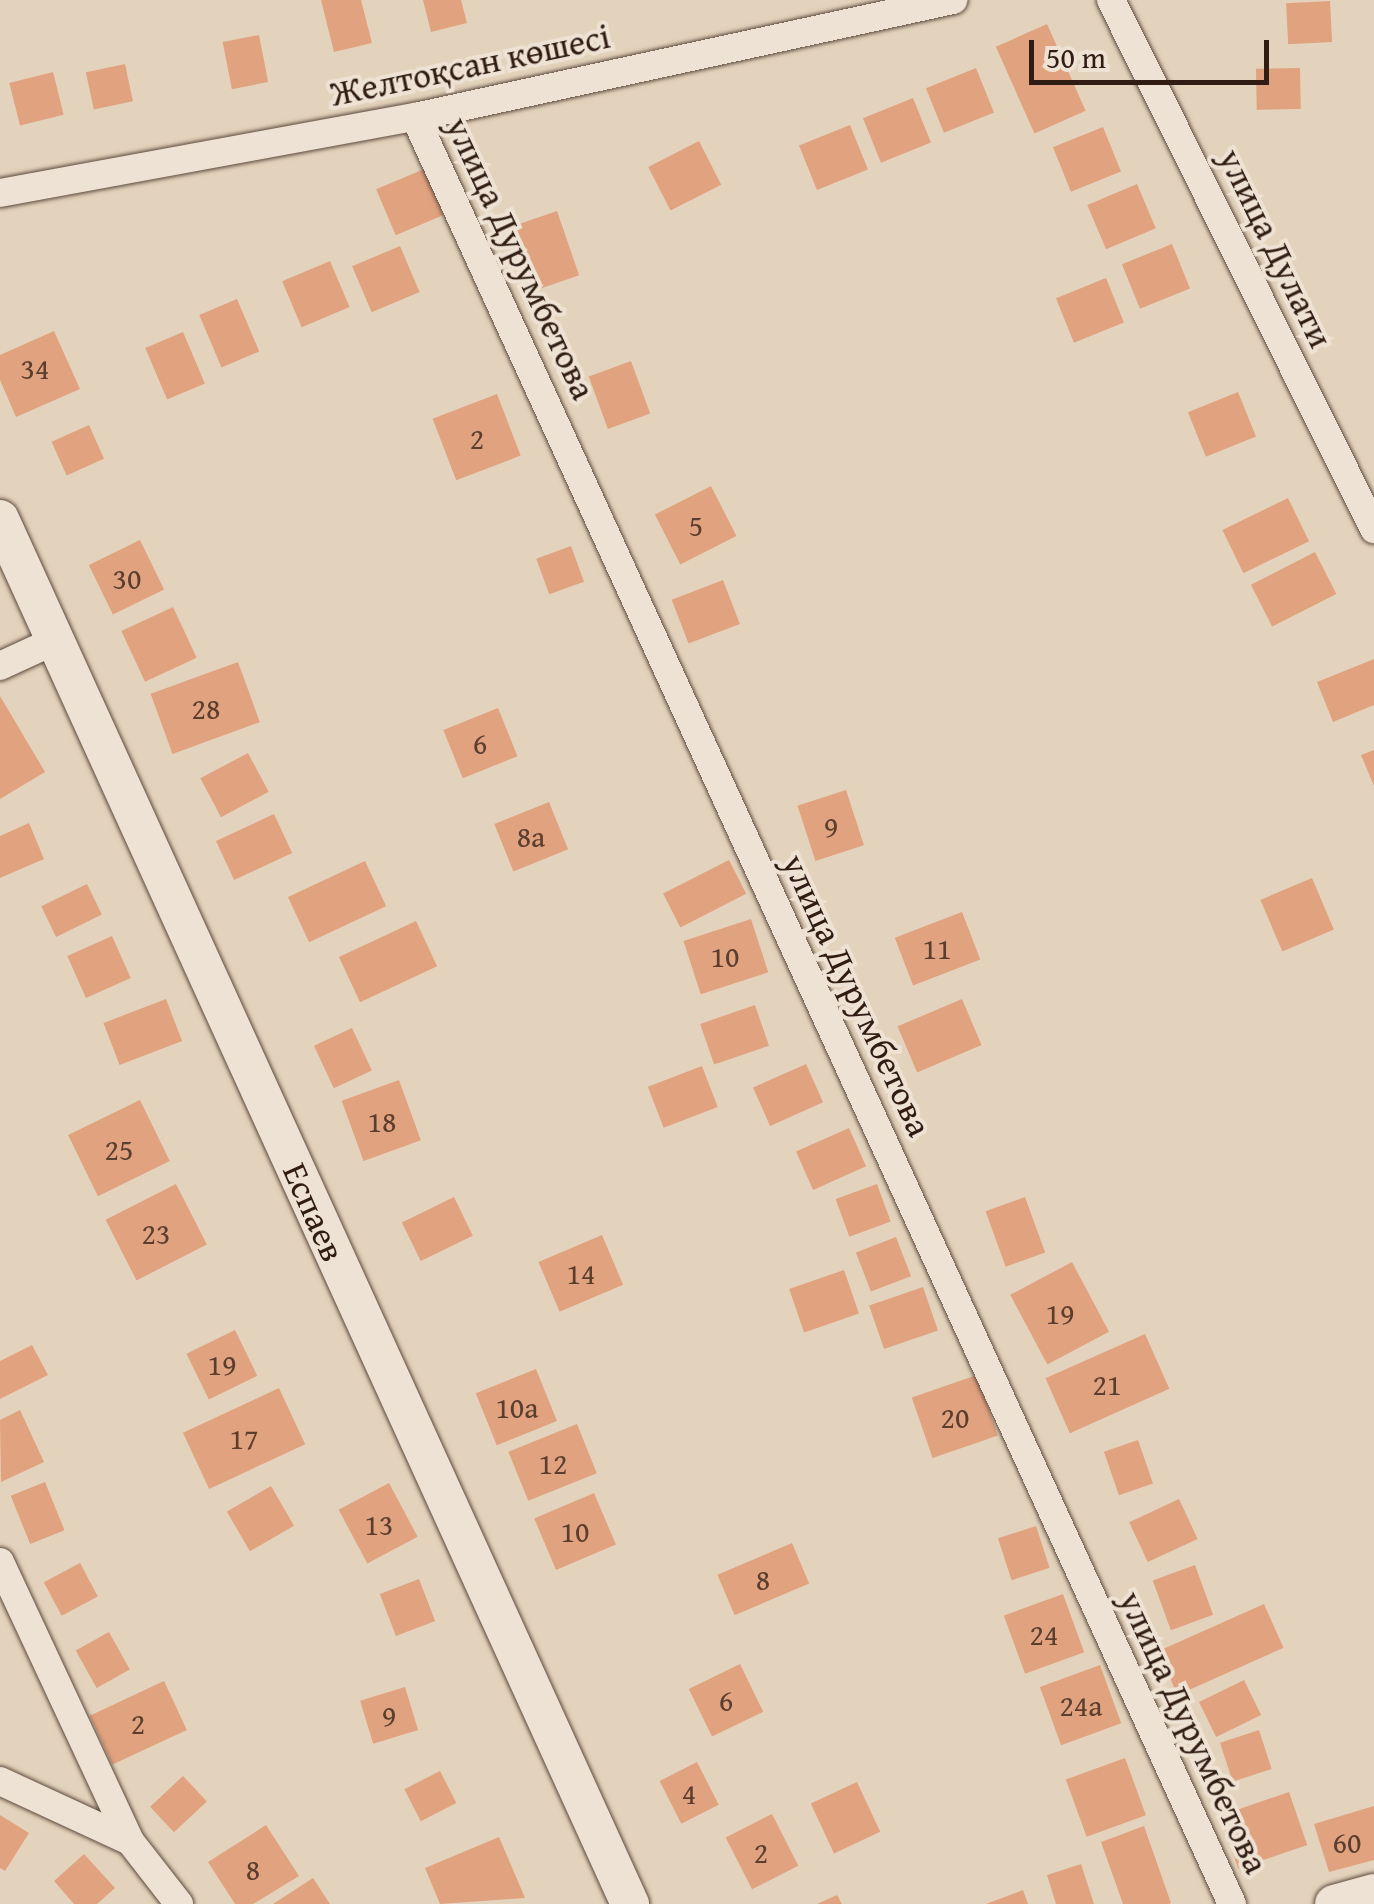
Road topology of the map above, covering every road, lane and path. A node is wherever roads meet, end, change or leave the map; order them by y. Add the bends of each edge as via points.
1 (953, 0) edge
2 (1111, 0) edge
3 (415, 117) junction
4 (0, 193) edge
5 (0, 518) edge
6 (1374, 529) edge
7 (54, 640) junction
8 (0, 666) edge
9 (0, 1562) edge
10 (0, 1781) edge
11 (130, 1841) junction
12 (1374, 1893) edge
13 (180, 1904) edge
14 (630, 1904) edge
15 (1232, 1904) edge
16 (1334, 1904) edge

1 - 3 street, Желтоқсан көшесі
2 - 6 street, улица Дулати
3 - 4 street, Желтоқсан көшесі
3 - 15 street, улица Дурумбетова
5 - 7 street, Еспаев
7 - 8 street
7 - 14 street, Еспаев
9 - 11 street
10 - 11 street
11 - 13 street
12 - 16 street

